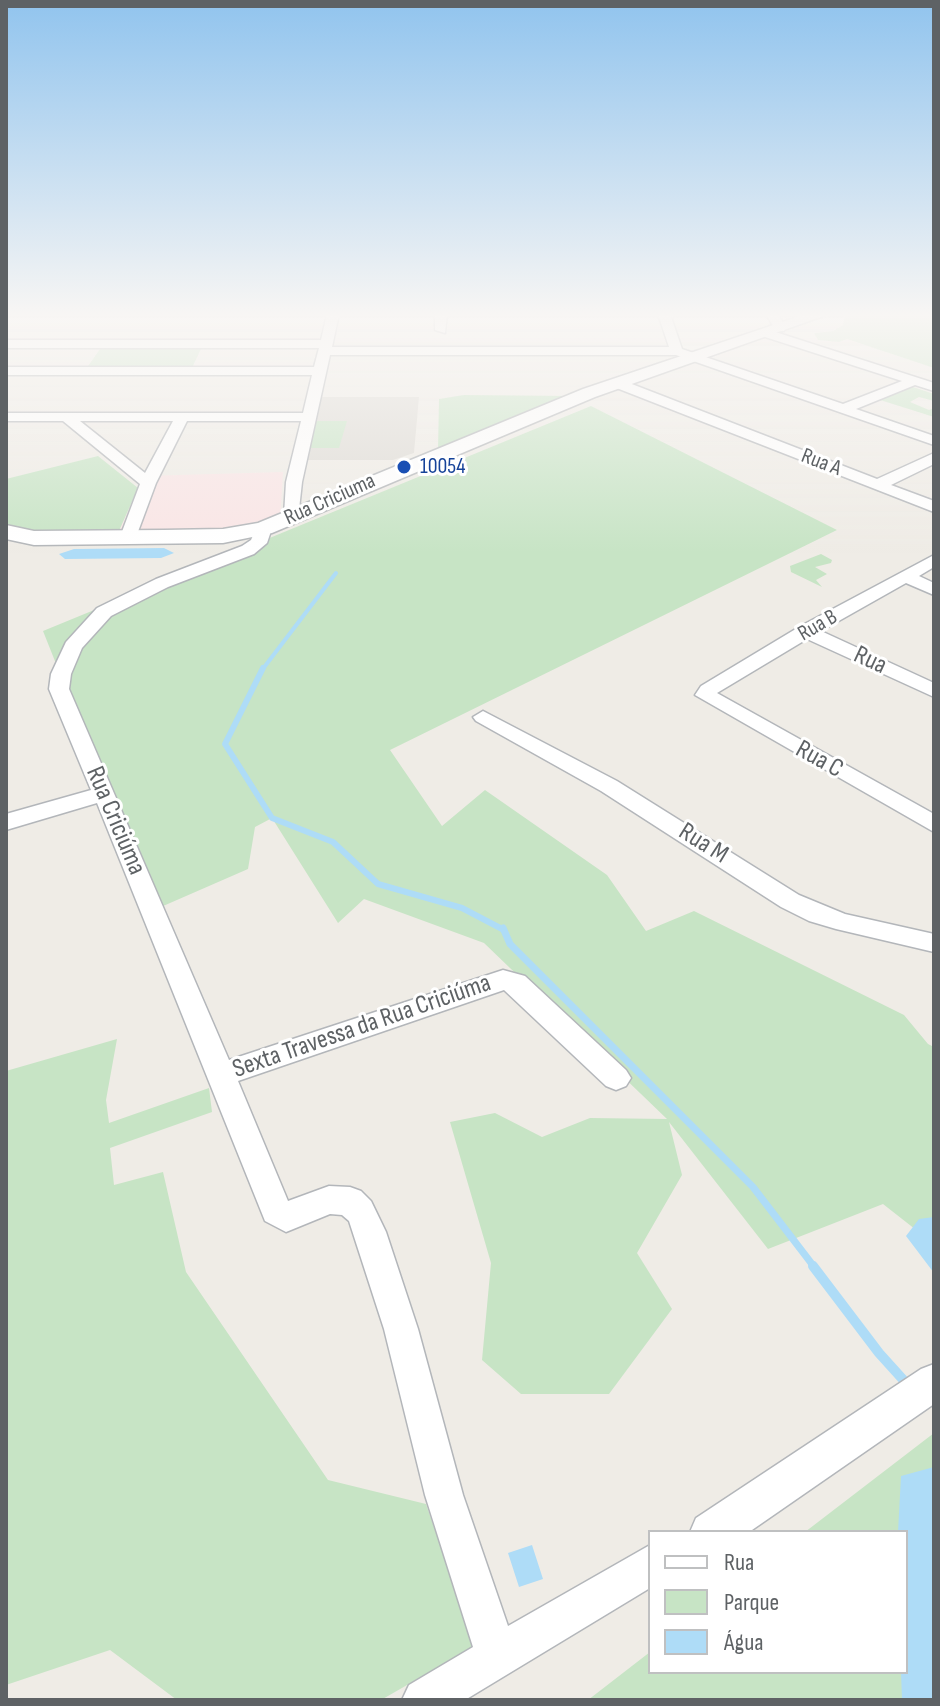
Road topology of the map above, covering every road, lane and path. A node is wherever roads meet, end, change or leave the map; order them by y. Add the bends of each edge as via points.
1 (316, 394) edge
2 (594, 394) edge
3 (644, 394) edge
4 (798, 394) edge
5 (882, 394) edge
6 (844, 409) junction
7 (6, 417) edge
8 (66, 417) junction
9 (182, 417) junction
10 (310, 417) junction
11 (934, 441) edge
12 (934, 458) edge
13 (148, 483) junction
14 (878, 485) junction
15 (934, 507) edge
16 (292, 515) junction
17 (264, 528) junction
18 (7, 533) edge
19 (128, 537) junction
20 (934, 560) edge
21 (905, 576) junction
22 (934, 590) edge
23 (806, 631) junction
24 (934, 691) edge
25 (705, 695) joint
26 (483, 717) dead end
27 (103, 794) junction
28 (6, 822) edge
29 (934, 824) edge
30 (934, 943) edge
31 (221, 1075) junction
32 (616, 1078) dead end
33 (934, 1382) edge
34 (714, 1530) edge
35 (648, 1566) edge
36 (498, 1657) junction
37 (424, 1700) edge

1 - 10 street
2 - 16 main road, Rua Criciuma
3 - 14 street, Rua A
4 - 6 street
5 - 6 street
6 - 11 street
7 - 8 street
8 - 9 street
8 - 13 street
9 - 10 street
9 - 13 street
10 - 16 street
12 - 14 street
13 - 19 street
14 - 15 street, Rua A
16 - 17 main road, Rua Criciuma
17 - 19 main road, Rua Criciuma via 223,536
17 - 27 street, Rua Criciúma via 259,543 248,550 114,606 73,646 59,689
18 - 19 main road, Rua Criciuma via 34,538
20 - 21 street, Rua B
21 - 22 street
21 - 23 street, Rua B
23 - 24 street, Rua
23 - 25 street, Rua B
25 - 29 street, Rua C
26 - 30 street, Rua M via 609,786 790,901 845,923
27 - 28 street
27 - 31 street, Rua Criciúma
31 - 32 street, Sexta Travessa da Rua Criciúma via 503,980 515,983
31 - 36 street, Rua Criciúma via 276,1211 286,1217 329,1200 350,1201 360,1211 401,1329 444,1495
33 - 34 street
35 - 36 street
36 - 37 street

